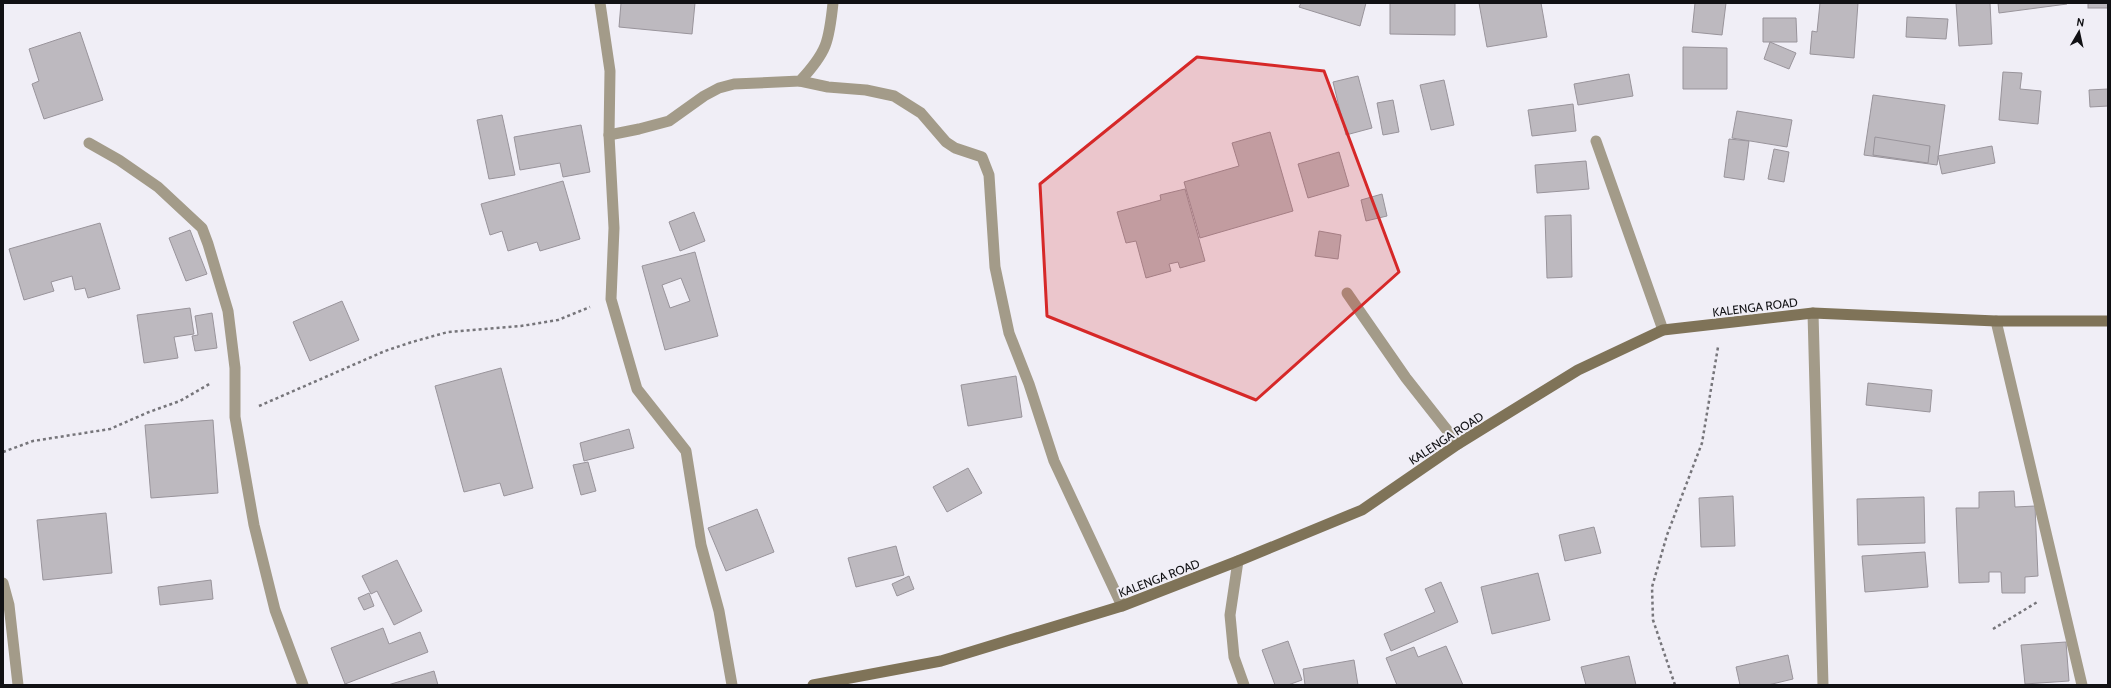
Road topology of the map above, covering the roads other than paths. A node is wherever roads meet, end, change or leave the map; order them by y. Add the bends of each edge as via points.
1 (600, 3) edge
2 (833, 3) edge
3 (800, 81) junction
4 (609, 134) junction
5 (1596, 141) dead end
6 (89, 143) dead end
7 (1347, 293) dead end
8 (1813, 313) junction
9 (2108, 321) edge
10 (1996, 322) junction
11 (1662, 330) junction
12 (1458, 444) junction
13 (1238, 561) junction
14 (3, 583) edge
15 (1122, 606) junction
16 (18, 685) edge
17 (303, 685) edge
18 (732, 685) edge
19 (813, 685) edge
20 (1244, 685) edge
21 (1823, 685) edge
22 (2082, 685) edge

1 - 4 street via 610,71
2 - 3 street via 824,50
3 - 4 street via 734,84 704,96 669,121
3 - 15 street via 894,96 921,113 946,142 955,148 982,157 989,175 995,267 1009,333 1029,384 1054,462
4 - 18 street via 614,228 611,299 637,390 686,451 701,545 719,611
5 - 11 street
6 - 17 street via 158,187 202,228 228,311 235,368 235,417 254,525 273,602
7 - 12 street via 1406,378
8 - 10 main road, KALENGA ROAD
8 - 11 main road, KALENGA ROAD
8 - 21 street
9 - 10 main road, KALENGA ROAD
10 - 22 street
11 - 12 main road, KALENGA ROAD via 1578,370
12 - 13 main road, KALENGA ROAD via 1362,510
13 - 15 main road, KALENGA ROAD
13 - 20 street via 1230,615 1234,657
14 - 16 street via 9,606
15 - 19 main road, KALENGA ROAD via 941,661

